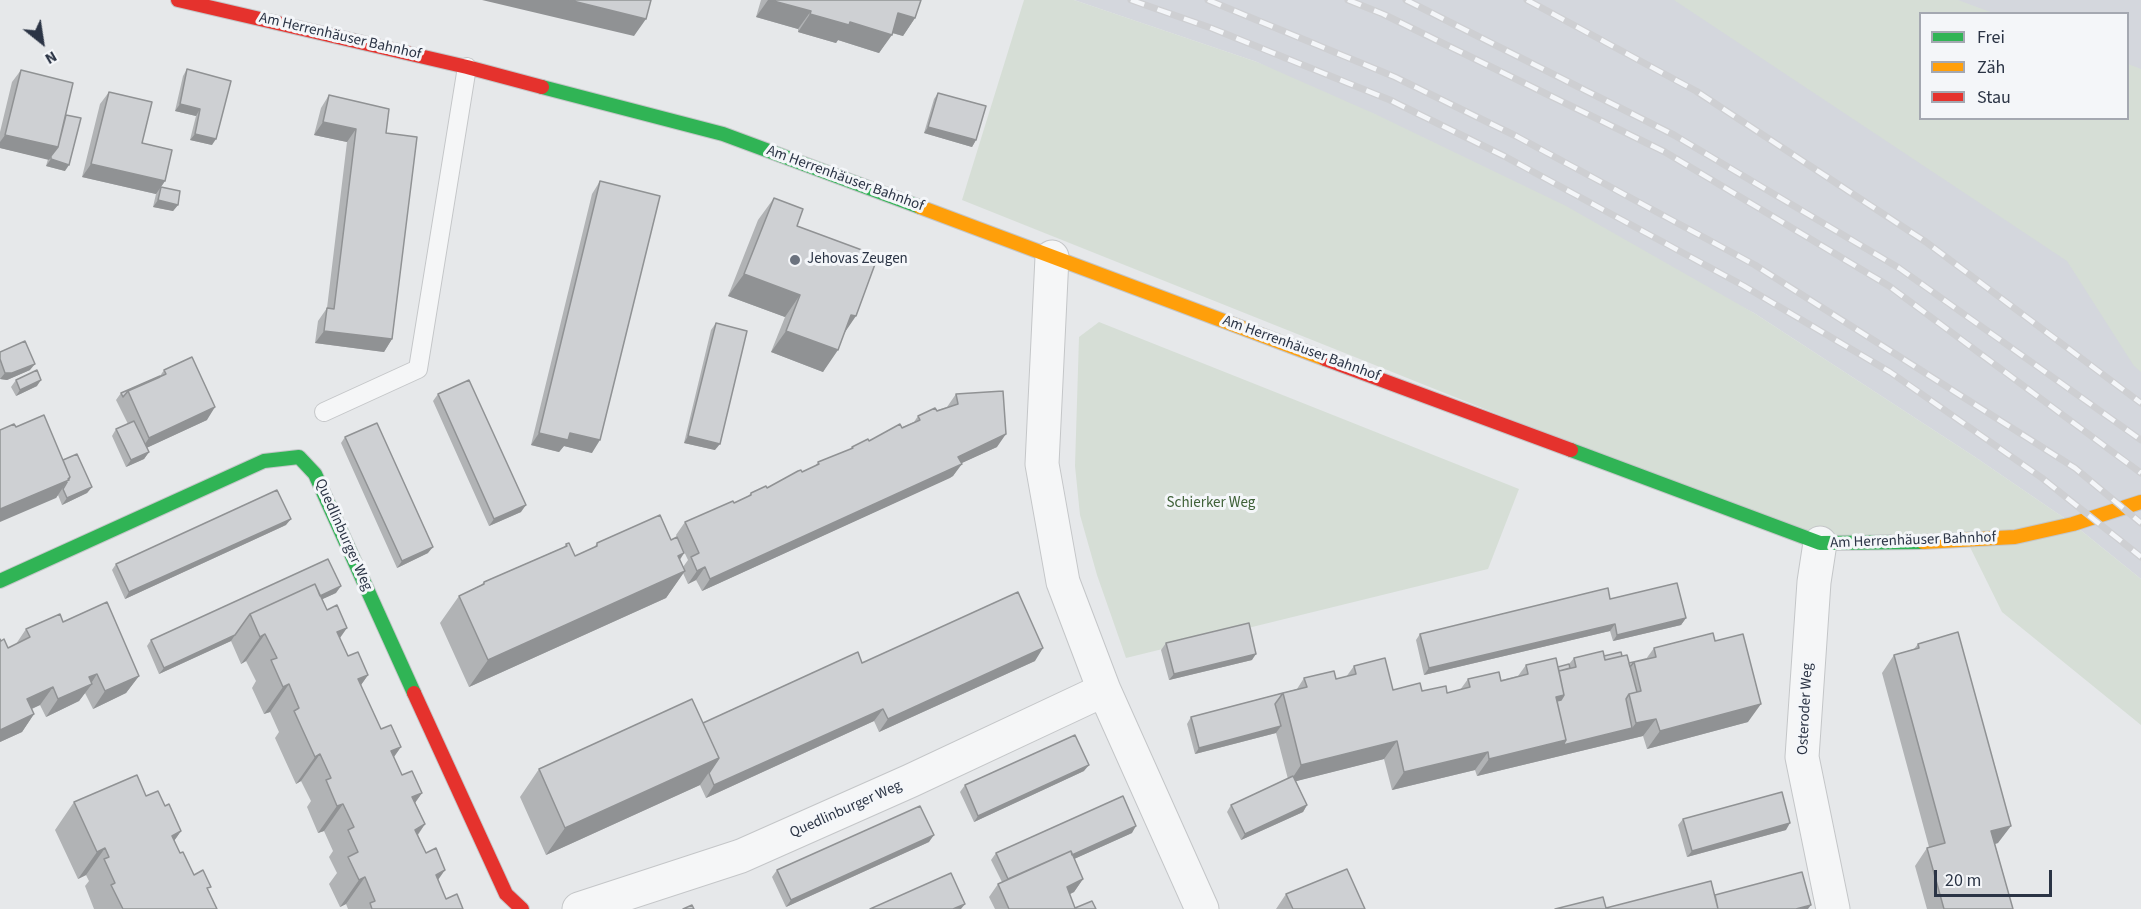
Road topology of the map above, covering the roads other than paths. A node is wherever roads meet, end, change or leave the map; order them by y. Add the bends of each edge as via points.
1 (178, 0) edge
2 (467, 67) junction
3 (1052, 257) junction
4 (324, 412) dead end
5 (2141, 502) edge
6 (1820, 543) junction
7 (0, 581) edge
8 (1104, 690) junction
9 (522, 909) edge
10 (579, 909) edge
11 (1202, 909) edge
12 (1833, 909) edge

1 - 2 street, Am Herrenhäuser Bahnhof
2 - 3 street, Am Herrenhäuser Bahnhof via 723,134
2 - 4 lane via 418,369
3 - 6 street, Am Herrenhäuser Bahnhof
3 - 8 street via 1042,464 1063,582
5 - 6 street, Am Herrenhäuser Bahnhof via 2073,524 2014,537
6 - 12 street, Osteroder Weg via 1802,757
7 - 9 street, Quedlinburger Weg via 264,461 299,457 315,474 506,894
8 - 10 street, Quedlinburger Weg via 741,856
8 - 11 street

